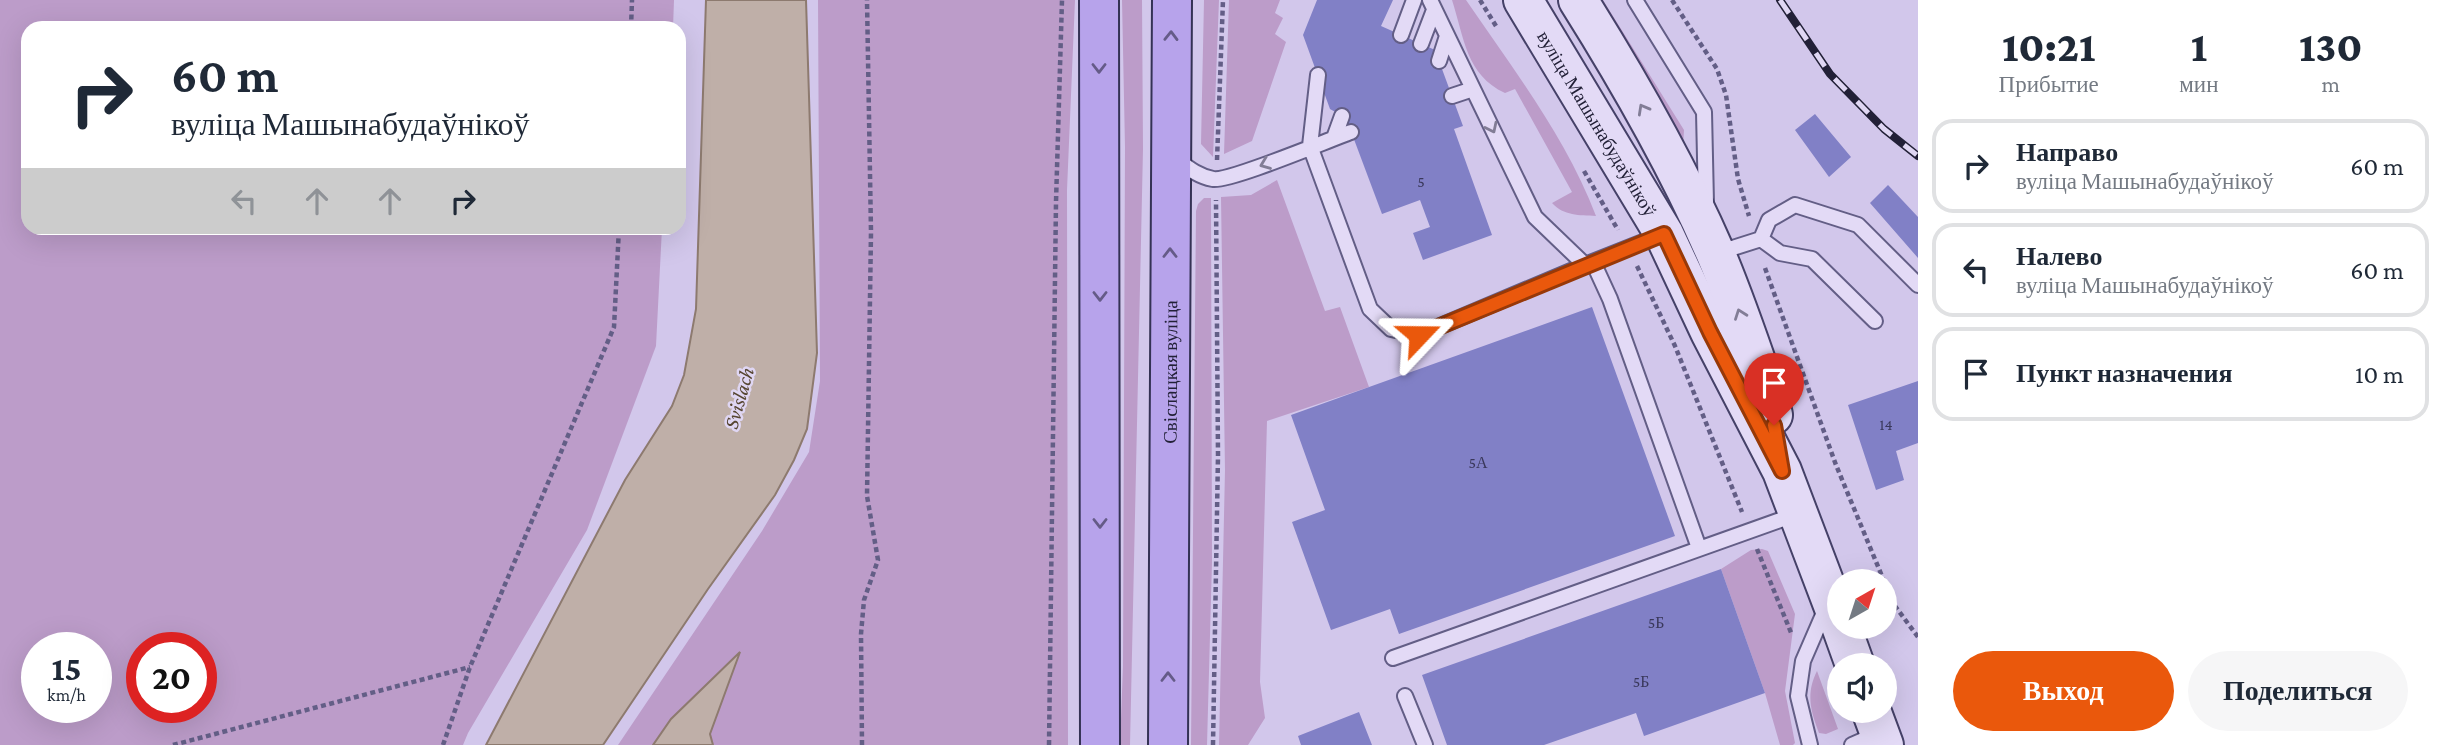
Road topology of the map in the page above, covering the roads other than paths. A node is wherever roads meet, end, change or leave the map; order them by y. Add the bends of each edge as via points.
1 (1099, 0) edge
2 (1172, 0) edge
3 (1414, 0) edge
4 (1523, 0) edge
5 (1578, 0) edge
6 (1635, 0) edge
7 (1432, 5) edge
8 (1401, 35) dead end
9 (1447, 36) junction
10 (1421, 44) dead end
11 (1438, 61) dead end
12 (1318, 75) dead end
13 (1473, 89) junction
14 (1452, 96) dead end
15 (1342, 116) dead end
16 (1351, 132) dead end
17 (1334, 138) junction
18 (1310, 146) junction
19 (1170, 154) junction
20 (1664, 234) junction
21 (1758, 240) junction
22 (1711, 243) junction
23 (1589, 263) junction
24 (1918, 285) edge
25 (1875, 321) dead end
26 (1782, 471) junction
27 (1798, 514) junction
28 (1699, 548) junction
29 (1827, 589) edge
30 (1827, 628) edge
31 (1393, 658) dead end
32 (1405, 696) dead end
33 (1100, 745) edge
34 (1168, 745) edge
35 (1425, 745) edge
36 (1810, 745) edge

1 -> 33 main road
19 -> 2 main road, Свіслацкая вуліца
3 - 8 lane
4 - 20 main road, вуліца Машынабудаўнікоў
22 -> 5 main road, вуліца Машынабудаўнікоў via 1661,141
6 - 22 lane via 1704,112
7 - 9 lane
7 - 10 lane
9 - 11 lane
9 - 13 lane
12 - 18 lane
13 - 14 lane
13 -> 23 lane via 1535,217
15 - 17 lane
16 - 17 lane
17 - 18 lane
18 -> 19 lane via 1216,180 1195,173
18 - 23 lane via 1370,310 1391,329 1419,335
34 -> 19 main road, Свіслацкая вуліца
20 - 23 lane
20 - 26 main road, вуліца Машынабудаўнікоў
21 - 22 lane
21 - 24 lane via 1769,220 1795,205 1858,225
21 - 25 lane via 1780,253 1812,258
26 -> 22 main road, вуліца Машынабудаўнікоў via 1770,402
23 - 28 lane via 1610,299
26 - 27 main road, вуліца Машынабудаўнікоў
27 - 28 lane
27 - 29 main road, вуліца Машынабудаўнікоў
28 - 31 lane
30 - 36 lane via 1802,661 1798,696
32 - 35 lane

